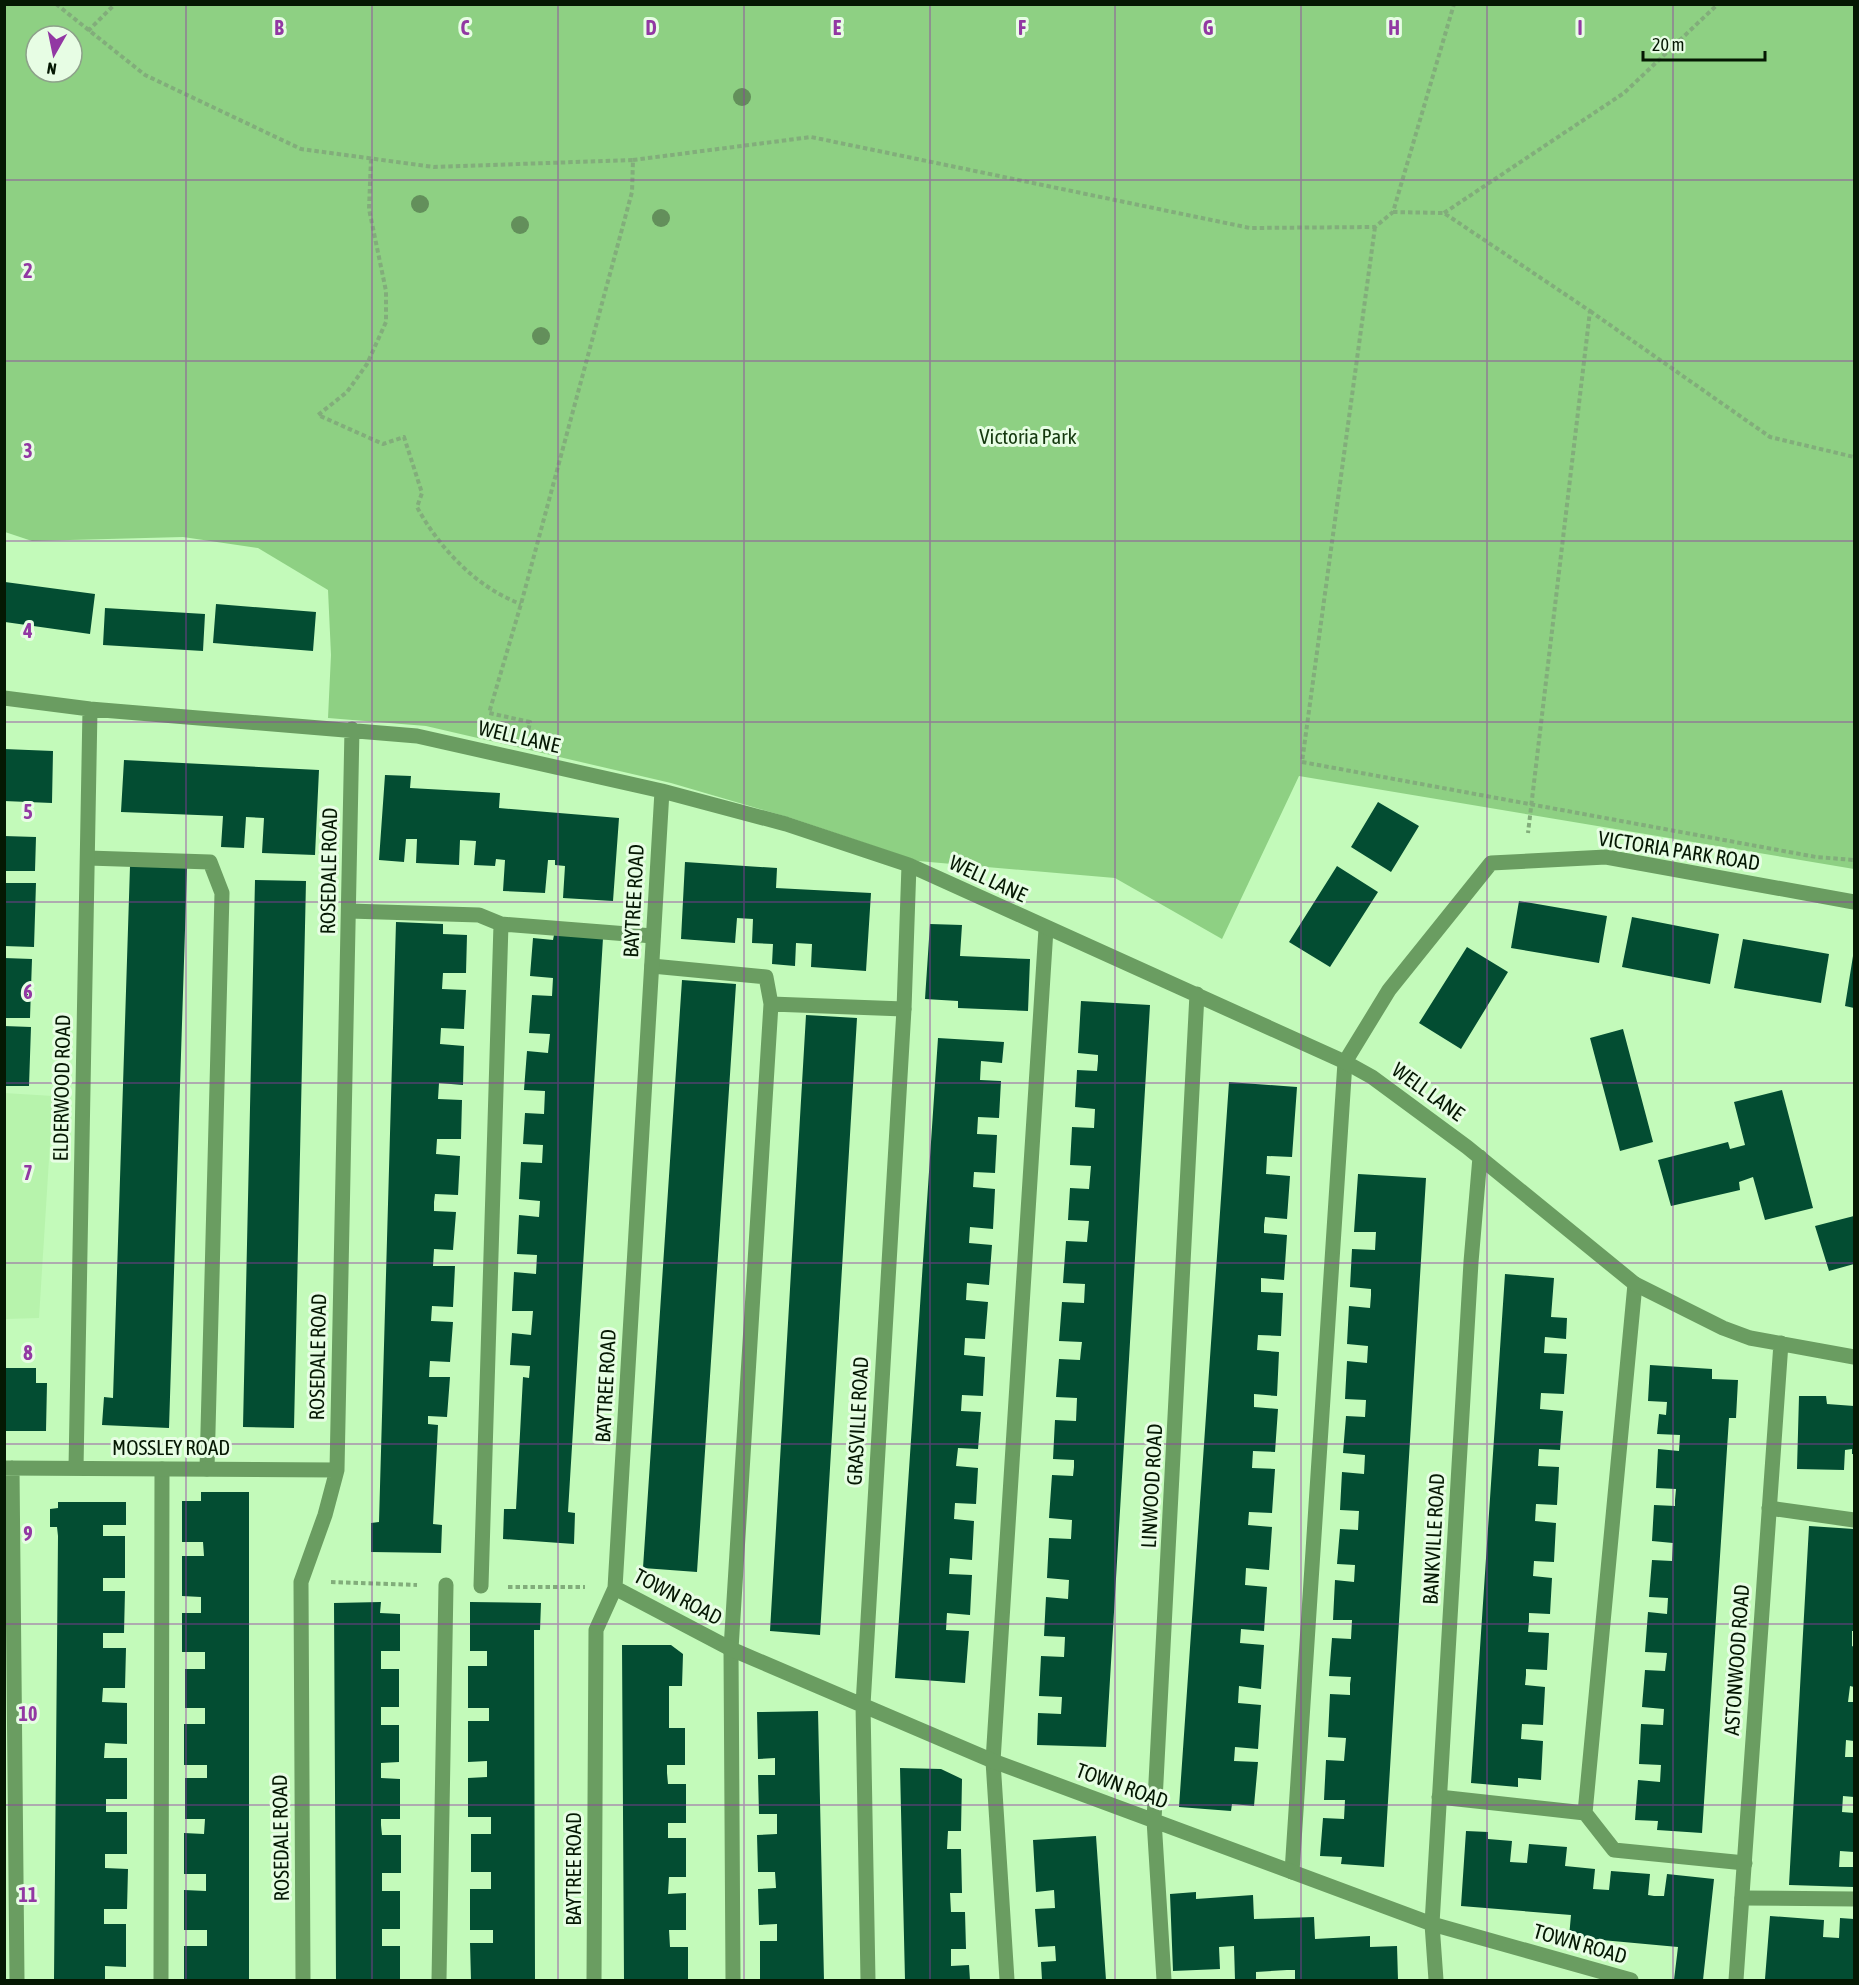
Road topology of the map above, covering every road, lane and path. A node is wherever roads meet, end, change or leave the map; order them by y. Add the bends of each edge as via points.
1 (56, 4) edge
2 (115, 4) edge
3 (1454, 4) edge
4 (1718, 4) edge
5 (88, 31) junction
6 (371, 159) junction
7 (633, 160) junction
8 (1393, 212) junction
9 (1444, 213) junction
10 (1375, 227) junction
11 (1590, 311) junction
12 (1854, 457) edge
13 (521, 604) junction
14 (4, 698) edge
15 (90, 709) junction
16 (352, 729) junction
17 (523, 759) junction
18 (662, 791) junction
19 (1532, 806) junction
20 (88, 858) junction
21 (1854, 860) edge
22 (1524, 861) junction
23 (909, 865) junction
24 (1854, 902) edge
25 (349, 911) junction
26 (501, 924) junction
27 (1046, 929) junction
28 (652, 936) junction
29 (652, 966) junction
30 (1197, 994) junction
31 (771, 1004) junction
32 (904, 1010) junction
33 (1346, 1062) junction
34 (1480, 1157) junction
35 (1635, 1284) junction
36 (1781, 1343) junction
37 (1854, 1357) edge
38 (8, 1468) edge
39 (75, 1468) junction
40 (162, 1469) junction
41 (207, 1469) junction
42 (337, 1470) junction
43 (1769, 1508) junction
44 (1854, 1520) edge
45 (446, 1586) dead end
46 (481, 1586) dead end
47 (615, 1588) junction
48 (731, 1649) junction
49 (863, 1705) junction
50 (993, 1761) junction
51 (1439, 1797) junction
52 (1585, 1813) junction
53 (1154, 1820) junction
54 (1744, 1863) junction
55 (1292, 1872) junction
56 (1742, 1898) junction
57 (1854, 1899) edge
58 (1432, 1924) junction
59 (16, 1980) edge
60 (161, 1980) edge
61 (303, 1980) edge
62 (439, 1980) edge
63 (594, 1980) edge
64 (733, 1980) edge
65 (868, 1980) edge
66 (1007, 1980) edge
67 (1164, 1980) edge
68 (1436, 1980) edge
69 (1631, 1980) edge
70 (1736, 1980) edge

1 - 5 path
2 - 5 path
3 - 8 path
4 - 9 path via 1624,93
5 - 6 path via 145,75 301,149
6 - 7 path via 434,167
6 - 13 path via 369,209 386,291 386,322 367,364 347,392 318,415 382,444 405,436 422,493 417,507 432,534 484,586
7 - 10 path via 811,138 1250,228
7 - 13 path via 632,192
8 - 9 path
8 - 10 path
9 - 11 path
10 - 19 path via 1302,762
11 - 12 path via 1770,437
11 - 19 path
13 - 17 path via 489,713 530,722
14 - 15 street, WELL LANE
15 - 16 street, WELL LANE
15 - 20 street, ELDERWOOD ROAD
16 - 17 street, WELL LANE via 417,736
16 - 25 street, ROSEDALE ROAD
17 - 18 street, WELL LANE
18 - 23 street, WELL LANE via 786,824
18 - 28 street, BAYTREE ROAD
19 - 21 path via 1816,857
19 - 22 path
20 - 39 street, ELDERWOOD ROAD
20 - 41 street via 210,862 222,893
22 - 24 street, VICTORIA PARK ROAD via 1606,857
22 - 33 street, VICTORIA PARK ROAD via 1491,863 1389,990
23 - 27 street, WELL LANE
23 - 32 street, GRASVILLE ROAD
25 - 26 street via 479,915
25 - 42 street, ROSEDALE ROAD
26 - 28 street
26 - 46 street
27 - 30 street, WELL LANE
27 - 50 street
28 - 29 street, BAYTREE ROAD
29 - 31 street via 766,977
29 - 47 street, BAYTREE ROAD
30 - 33 street, WELL LANE
30 - 53 street, LINWOOD ROAD
31 - 32 street
31 - 48 street
32 - 49 street, GRASVILLE ROAD
33 - 34 street, WELL LANE
33 - 55 street
34 - 35 street, WELL LANE
34 - 51 street, BANKVILLE ROAD
35 - 36 street, WELL LANE via 1723,1328
35 - 52 street
36 - 37 street, WELL LANE
36 - 43 street, ASTONWOOD ROAD
38 - 39 street, MOSSLEY ROAD
38 - 59 street
39 - 40 street, MOSSLEY ROAD
40 - 41 street, MOSSLEY ROAD
40 - 60 street
41 - 42 street, MOSSLEY ROAD
42 - 61 street, ROSEDALE ROAD via 301,1582
43 - 44 street
43 - 54 street, ASTONWOOD ROAD
45 - 62 street
47 - 48 street, TOWN ROAD
47 - 63 street, BAYTREE ROAD via 596,1630
48 - 49 street, TOWN ROAD
48 - 64 street
49 - 50 street, TOWN ROAD
49 - 65 street, GRASVILLE ROAD
50 - 53 street, TOWN ROAD
50 - 66 street
51 - 52 street
51 - 58 street, BANKVILLE ROAD
52 - 54 street via 1614,1850
53 - 55 street, TOWN ROAD
53 - 67 street, LINWOOD ROAD
54 - 56 street, ASTONWOOD ROAD
55 - 58 street, TOWN ROAD
56 - 57 street
56 - 70 street, ASTONWOOD ROAD
58 - 68 street, BANKVILLE ROAD
58 - 69 street, TOWN ROAD

